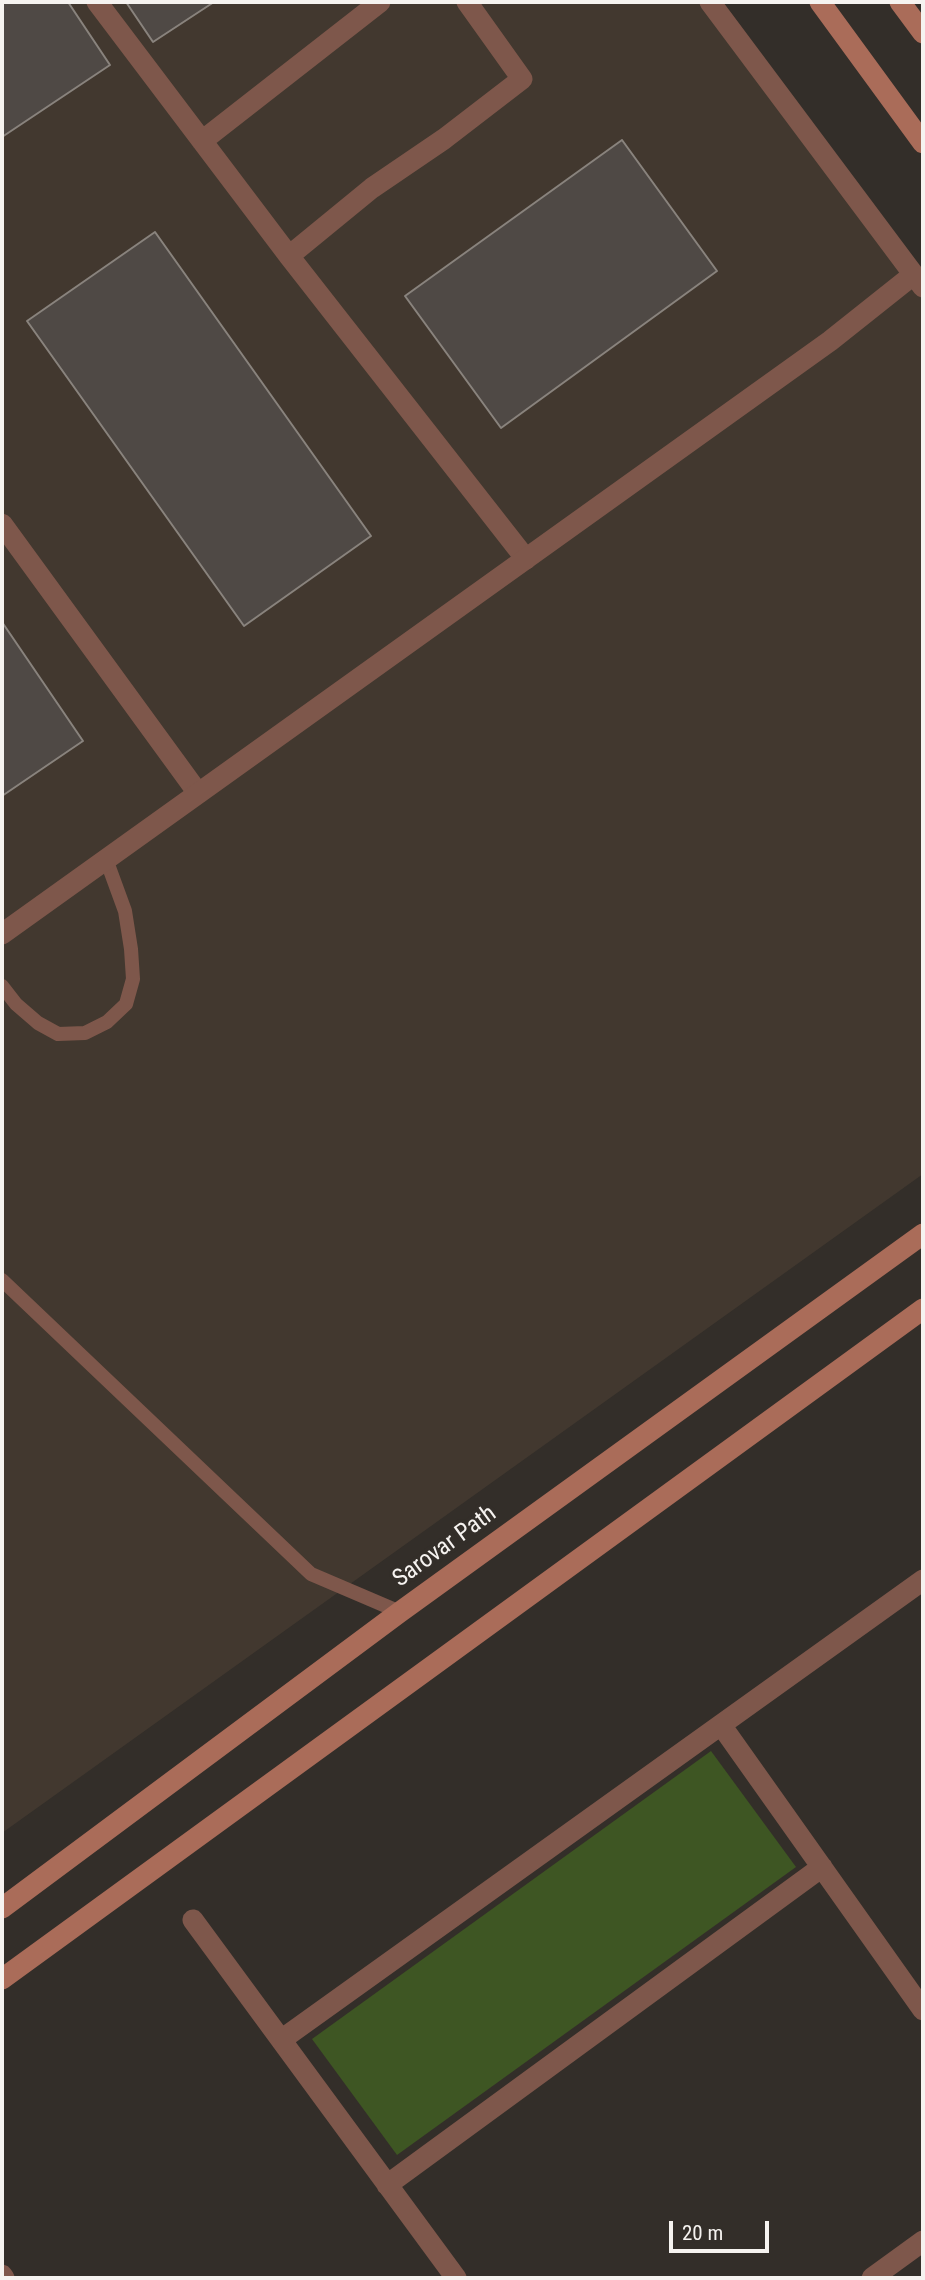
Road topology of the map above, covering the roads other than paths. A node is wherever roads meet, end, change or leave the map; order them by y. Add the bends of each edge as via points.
1 (97, 2) edge
2 (380, 2) edge
3 (467, 2) edge
4 (710, 2) edge
5 (820, 2) edge
6 (900, 2) edge
7 (923, 33) edge
8 (202, 141) junction
9 (923, 143) edge
10 (289, 256) junction
11 (918, 281) edge
12 (2, 524) edge
13 (526, 559) junction
14 (198, 793) junction
15 (106, 859) junction
16 (2, 934) edge
17 (2, 986) edge
18 (923, 1234) edge
19 (2, 1280) edge
20 (923, 1309) edge
21 (923, 1580) edge
22 (400, 1612) junction
23 (721, 1725) junction
24 (822, 1867) junction
25 (2, 1908) edge
26 (193, 1920) dead end
27 (2, 1979) edge
28 (923, 2010) edge
29 (281, 2040) junction
30 (387, 2185) junction
31 (923, 2241) edge
32 (456, 2278) edge
33 (872, 2278) edge

1 - 8 street
2 - 8 street
3 - 10 street via 522,79 372,188
4 - 11 street
5 - 9 main road
6 - 7 main road
8 - 10 street
10 - 13 street
11 - 13 street
12 - 14 street
13 - 14 street
14 - 15 street
15 - 16 street
15 - 17 lane via 125,911 129,937 133,979 126,1004 107,1022 85,1033 58,1034 38,1023
18 - 22 main road, Sarovar Path
19 - 22 lane via 311,1574
20 - 27 main road
21 - 23 street
22 - 25 main road, Sarovar Path
23 - 24 street
23 - 29 street
24 - 28 street
24 - 30 street
26 - 29 street
29 - 30 street
30 - 32 street
31 - 33 street

